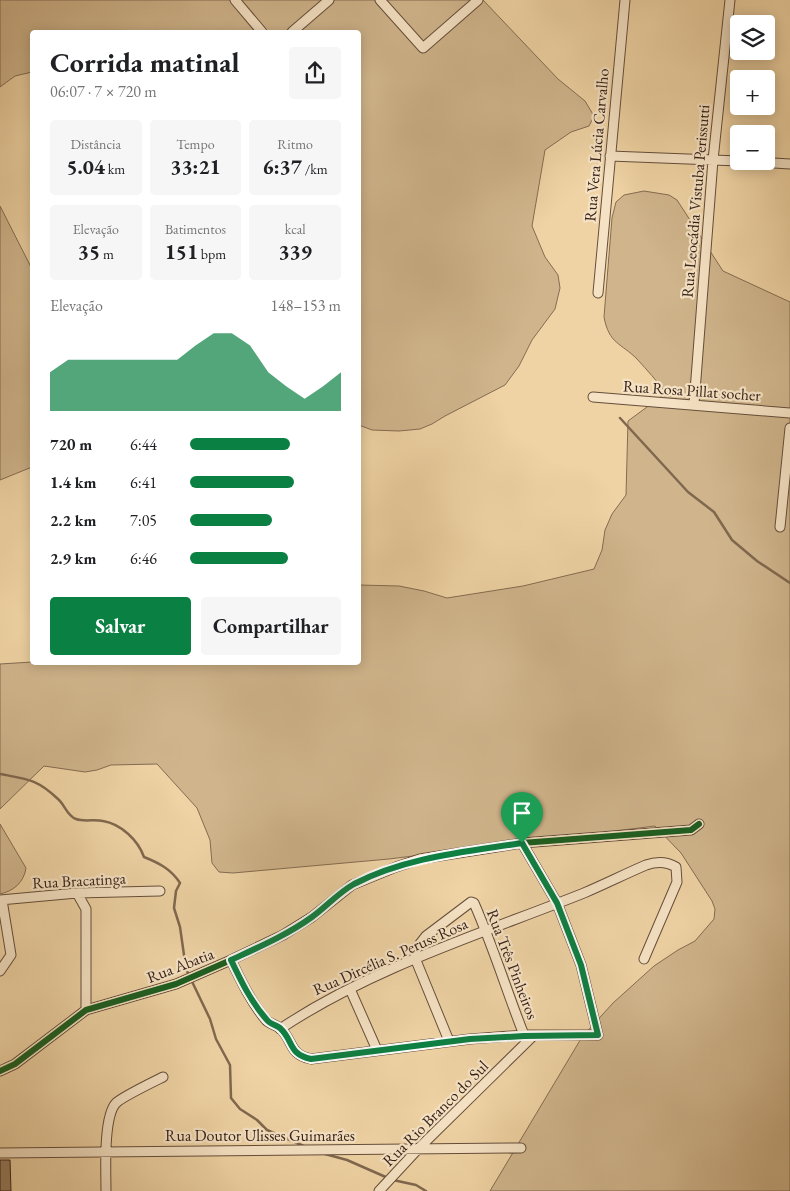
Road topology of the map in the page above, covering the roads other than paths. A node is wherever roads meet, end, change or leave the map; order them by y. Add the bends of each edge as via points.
1 (235, 0) edge
2 (329, 0) edge
3 (380, 0) edge
4 (478, 0) edge
5 (625, 0) edge
6 (730, 0) edge
7 (260, 30) edge
8 (294, 30) edge
9 (610, 156) junction
10 (713, 160) junction
11 (730, 161) edge
12 (775, 163) edge
13 (790, 164) edge
14 (598, 293) dead end
15 (593, 397) dead end
16 (694, 404) junction
17 (790, 413) edge
18 (790, 428) edge
19 (780, 527) dead end
20 (699, 824) dead end
21 (522, 843) junction
22 (160, 891) dead end
23 (77, 893) junction
24 (1, 900) edge
25 (557, 903) junction
26 (486, 929) junction
27 (415, 958) junction
28 (644, 959) dead end
29 (231, 960) junction
30 (0, 971) edge
31 (350, 990) junction
32 (86, 1010) junction
33 (280, 1029) junction
34 (524, 1036) junction
35 (534, 1036) junction
36 (449, 1041) junction
37 (377, 1050) junction
38 (0, 1071) edge
39 (163, 1077) dead end
40 (520, 1148) dead end
41 (418, 1149) junction
42 (105, 1151) junction
43 (0, 1153) edge
44 (106, 1191) edge
45 (380, 1191) edge

1 - 7 street
2 - 8 street
3 - 4 street via 423,48
5 - 9 street, Rua Vera Lúcia Carvalho
6 - 10 street, Rua Leocádia Vistuba Perissutti
9 - 10 street
9 - 14 street, Rua Vera Lúcia Carvalho
10 - 11 street
10 - 16 street, Rua Leocádia Vistuba Perissutti
12 - 13 street
15 - 16 street, Rua Rosa Pillat socher
16 - 17 street, Rua Rosa Pillat socher
18 - 19 street
20 - 21 street via 691,830
21 - 25 street
21 - 29 street, Rua Abatia via 420,859 396,867 352,885 312,917
22 - 23 street, Rua Bracatinga
23 - 24 street, Rua Bracatinga
23 - 32 street via 86,909
24 - 30 street via 11,955
25 - 26 street, Rua Dircélia S. Peruss Rosa
25 - 28 street, Rua Dircélia S. Peruss Rosa via 654,862 668,862 676,867 677,882
25 - 35 street via 581,965 598,1035
26 - 27 street, Rua Dircélia S. Peruss Rosa
26 - 27 street, Rua Três Pinheiros via 474,903 469,904 426,936 415,950
26 - 34 street, Rua Três Pinheiros
27 - 31 street, Rua Dircélia S. Peruss Rosa
27 - 36 street
29 - 32 street, Rua Abatia via 176,984
29 - 33 street via 243,986 268,1022
31 - 33 street, Rua Dircélia S. Peruss Rosa via 311,1008
31 - 37 street
32 - 38 street, Rua Abatia via 15,1064
33 - 37 street via 301,1057 311,1059
34 - 35 street
34 - 36 street
35 - 41 street, Rua Rio Branco do Sul
36 - 37 street
39 - 42 street via 116,1104 110,1114
40 - 41 street, Rua Doutor Ulisses Guimarães
41 - 42 street, Rua Doutor Ulisses Guimarães
41 - 45 street, Rua Rio Branco do Sul
42 - 43 street, Rua Doutor Ulisses Guimarães
42 - 44 street

